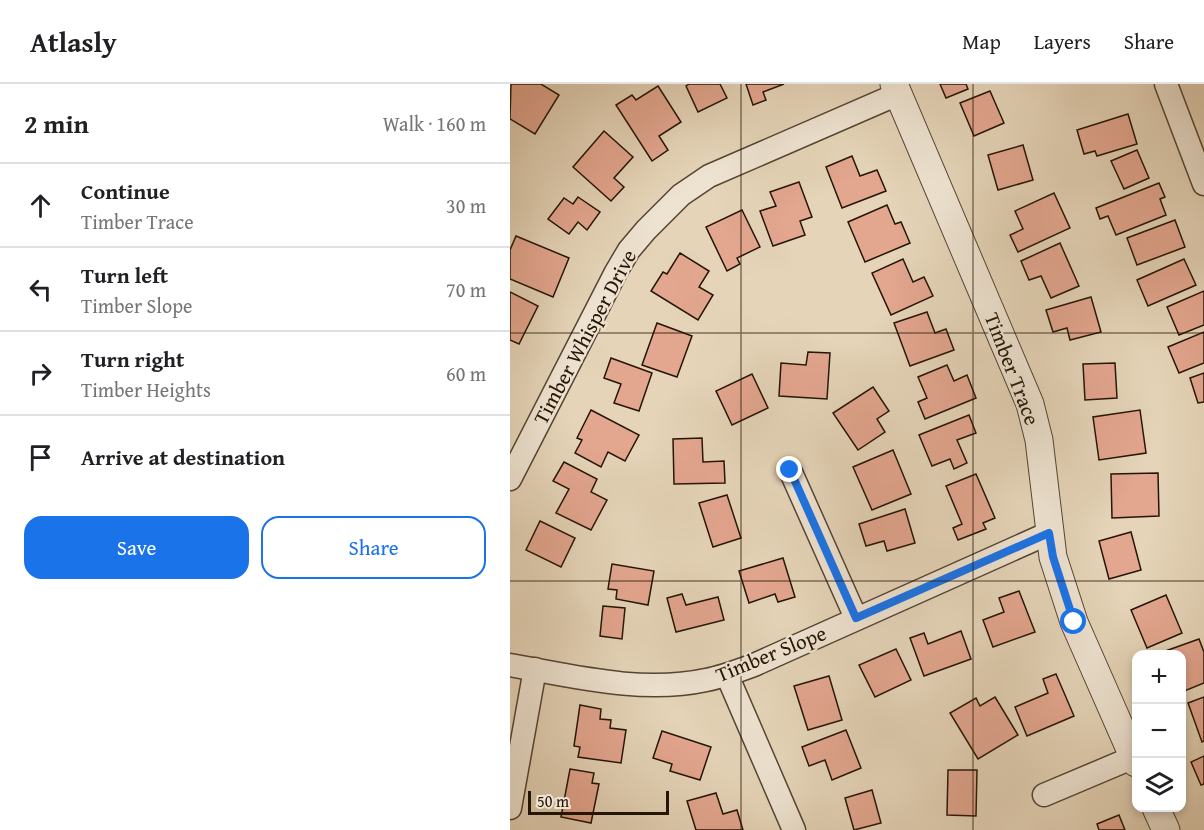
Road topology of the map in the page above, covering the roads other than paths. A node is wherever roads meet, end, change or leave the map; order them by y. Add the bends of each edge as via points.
1 (1166, 84) edge
2 (896, 89) edge
3 (1204, 184) edge
4 (790, 470) dead end
5 (510, 479) edge
6 (1049, 533) junction
7 (856, 618) junction
8 (510, 665) edge
9 (535, 669) junction
10 (727, 675) junction
11 (1134, 758) edge
12 (1132, 761) edge
13 (1044, 795) dead end
14 (510, 808) edge
15 (1158, 812) edge
16 (794, 830) edge
17 (1166, 830) edge

1 - 3 street
2 - 5 street, Timber Whisper Drive via 709,176 681,195 646,230 616,272
2 - 6 street, Timber Trace via 1030,404 1039,440
4 - 7 street
6 - 7 street, Timber Slope
6 - 11 street, Timber Trace via 1074,622
7 - 10 street, Timber Slope
8 - 9 street, Timber Slope
9 - 10 street, Timber Slope via 655,686
9 - 14 street
10 - 16 street
12 - 13 street
15 - 17 street

